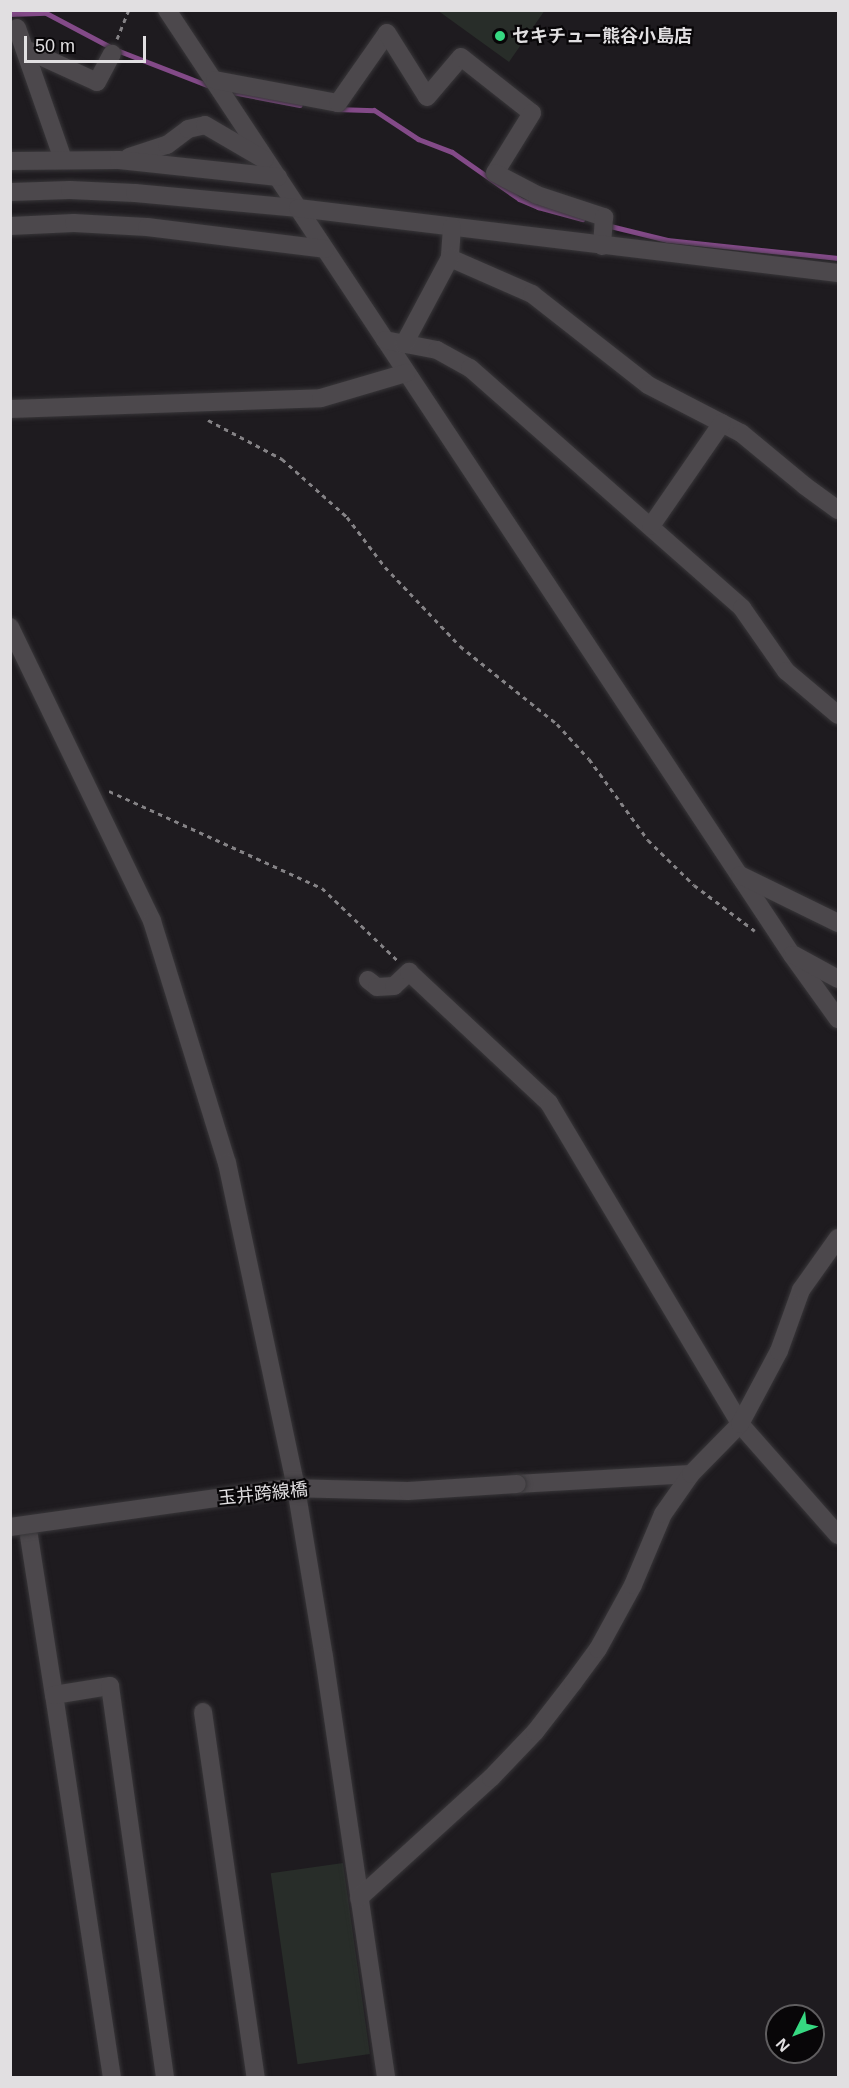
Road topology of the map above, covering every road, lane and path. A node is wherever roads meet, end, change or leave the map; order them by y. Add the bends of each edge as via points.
1 (129, 10) edge
2 (167, 10) edge
3 (17, 28) dead end
4 (26, 53) junction
5 (112, 54) joint
6 (10, 63) edge
7 (215, 81) junction
8 (63, 159) junction
9 (119, 160) junction
10 (10, 161) edge
11 (273, 170) junction
12 (10, 192) edge
13 (298, 208) junction
14 (10, 226) edge
15 (452, 227) junction
16 (602, 241) junction
17 (325, 249) junction
18 (450, 258) junction
19 (838, 273) edge
20 (385, 340) junction
21 (404, 344) junction
22 (406, 373) junction
23 (198, 402) junction
24 (10, 409) edge
25 (722, 423) junction
26 (838, 510) edge
27 (651, 526) junction
28 (10, 627) edge
29 (838, 715) edge
30 (83, 779) junction
31 (739, 874) junction
32 (838, 923) edge
33 (763, 936) dead end
34 (792, 955) junction
35 (409, 972) junction
36 (838, 979) edge
37 (368, 980) dead end
38 (838, 1019) edge
39 (838, 1238) edge
40 (740, 1424) junction
41 (691, 1474) junction
42 (10, 1527) edge
43 (29, 1536) dead end
44 (838, 1536) edge
45 (54, 1695) junction
46 (203, 1712) dead end
47 (359, 1898) junction
48 (112, 2078) edge
49 (165, 2078) edge
50 (256, 2078) edge
51 (386, 2078) edge

1 - 5 path
2 - 7 street
3 - 4 street
4 - 5 street via 98,82
4 - 6 street
4 - 8 street
7 - 11 street
7 - 16 street via 338,103 387,33 427,97 461,57 532,113 495,172 537,195 604,217
8 - 9 street
8 - 10 street
9 - 11 street
9 - 11 street via 167,145 196,125 205,125
11 - 13 street
12 - 13 street via 135,193
13 - 15 street
13 - 17 street
14 - 17 street via 74,223 147,227
15 - 16 street
15 - 18 street
16 - 19 street
17 - 20 street
18 - 21 street
18 - 25 street via 532,294 648,386
20 - 21 street
20 - 22 street
21 - 27 street via 437,350 470,368
22 - 23 street via 321,398
22 - 31 street
23 - 24 street
23 - 33 path via 205,418 282,459 347,517 385,567 460,646 557,724 589,759 648,840 694,885
25 - 26 street via 741,433
25 - 27 street
27 - 29 street via 742,608 786,671
28 - 30 street
30 - 35 path via 322,888
30 - 47 street via 152,921 227,1163 295,1482
31 - 32 street
31 - 34 street
34 - 36 street
34 - 38 street
35 - 37 street via 394,986 376,987
35 - 40 street via 549,1103
39 - 40 street via 801,1290 779,1351
40 - 41 street
40 - 44 street
41 - 42 street, 玉井跨線橋, bridge via 408,1491 288,1488
41 - 47 street via 663,1514 633,1585 598,1649 535,1732 491,1778
43 - 45 street
45 - 48 street
45 - 49 street via 110,1686
46 - 50 street
47 - 51 street

